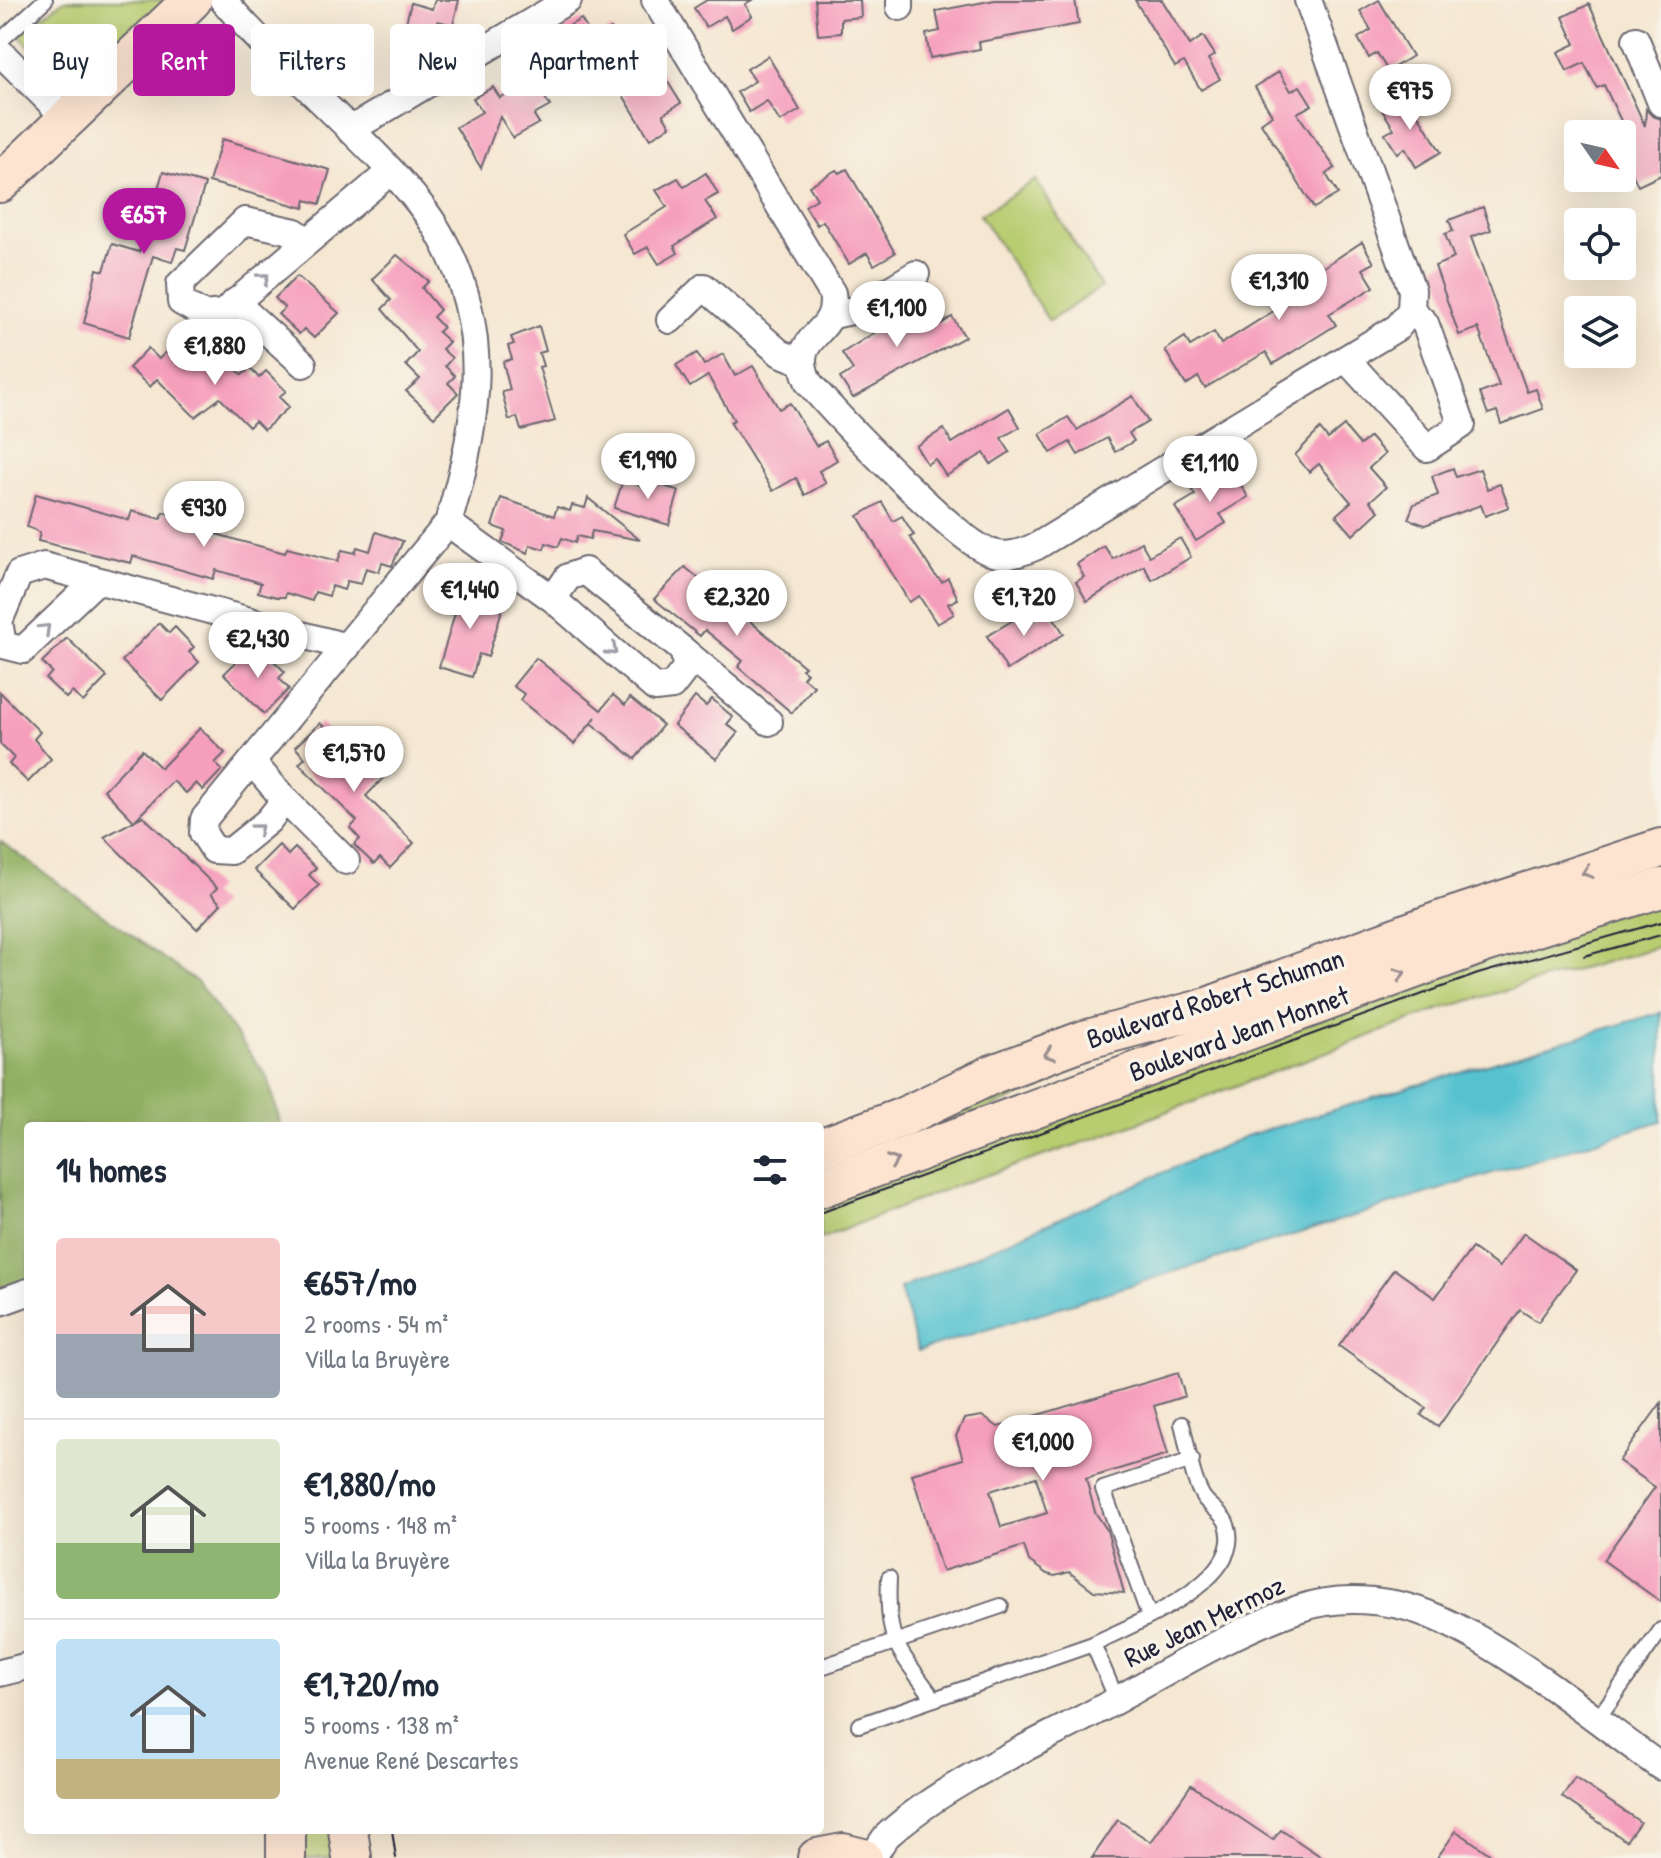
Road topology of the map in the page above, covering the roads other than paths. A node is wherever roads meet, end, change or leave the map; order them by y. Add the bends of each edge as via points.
1 (45, 0) edge
2 (192, 0) edge
3 (223, 0) edge
4 (524, 0) edge
5 (568, 0) edge
6 (655, 0) edge
7 (1308, 0) edge
8 (519, 24) edge
9 (529, 24) edge
10 (501, 40) edge
11 (1636, 40) dead end
12 (0, 41) edge
13 (0, 52) edge
14 (1661, 103) edge
15 (66, 118) junction
16 (350, 130) junction
17 (390, 172) junction
18 (0, 183) edge
19 (308, 241) junction
20 (916, 274) dead end
21 (235, 302) junction
22 (1411, 310) junction
23 (833, 315) junction
24 (670, 320) dead end
25 (1346, 359) junction
26 (802, 362) junction
27 (303, 364) dead end
28 (448, 523) junction
29 (96, 581) junction
30 (553, 599) junction
31 (0, 619) edge
32 (0, 627) edge
33 (347, 647) junction
34 (684, 651) junction
35 (769, 722) dead end
36 (253, 763) junction
37 (285, 800) junction
38 (1661, 848) edge
39 (346, 861) dead end
40 (1661, 888) edge
41 (824, 1147) edge
42 (824, 1187) edge
43 (24, 1293) edge
44 (0, 1302) edge
45 (1182, 1424) dead end
46 (1192, 1460) junction
47 (889, 1578) dead end
48 (1001, 1606) dead end
49 (1149, 1616) junction
50 (1661, 1630) edge
51 (894, 1642) junction
52 (1093, 1644) junction
53 (824, 1666) edge
54 (24, 1667) edge
55 (0, 1673) edge
56 (934, 1699) junction
57 (1117, 1700) junction
58 (1596, 1721) junction
59 (859, 1725) dead end
60 (1661, 1767) edge
61 (286, 1834) edge
62 (349, 1834) edge
63 (286, 1858) edge
64 (352, 1858) edge
65 (817, 1858) edge
66 (863, 1858) edge
67 (873, 1858) edge

1 - 12 lane
2 - 15 main road
3 - 16 street
4 - 8 street
5 - 9 street
6 - 23 street via 825,280
7 - 22 street via 1412,290
10 - 16 street
11 - 14 street
13 - 15 street
15 - 18 main road
16 - 17 street
17 - 19 street
17 - 28 street via 438,230 471,308 475,416
21 -> 19 street
19 - 21 street via 295,232 245,221 180,284 181,302 204,315 223,313
20 - 23 street via 856,310
21 - 27 street
22 - 25 street via 1398,327
22 - 25 street via 1425,323 1462,425 1427,448
23 - 26 street via 807,342
24 - 26 street via 704,287 780,353
25 - 26 street via 1037,546 1004,555 978,547 949,523 825,401 809,383
28 - 30 street
28 - 33 street
29 - 31 street via 44,566 19,574
32 -> 29 street via 3,645 23,650
29 - 33 street
30 - 34 street via 568,577 585,571
30 -> 34 street via 655,688 672,686 686,668
33 - 36 street
34 - 35 street
36 - 37 street
36 -> 37 street via 204,819 203,833 214,850 231,851
37 - 39 street
38 -> 41 main road, Boulevard Robert Schuman via 1439,921 1202,1009 1084,1040
42 -> 40 main road, Boulevard Jean Monnet via 1485,943
43 - 44 street
45 - 46 lane
46 - 49 lane via 1202,1496 1225,1519 1228,1549 1189,1595
46 - 49 lane via 1103,1489
47 - 51 lane via 887,1620
48 - 51 lane
49 - 52 lane
50 - 58 lane
51 - 53 lane
51 - 56 lane
52 - 56 lane
52 - 57 lane
54 - 55 street
56 - 59 lane
57 - 58 street, Rue Jean Mermoz via 1249,1628 1301,1608 1354,1598 1433,1616 1498,1653
57 - 67 street, Rue Jean Mermoz via 919,1810 887,1835
58 - 60 street, Rue Jean Mermoz
61 - 63 main road
62 - 64 main road
65 - 66 main road via 843,1853

